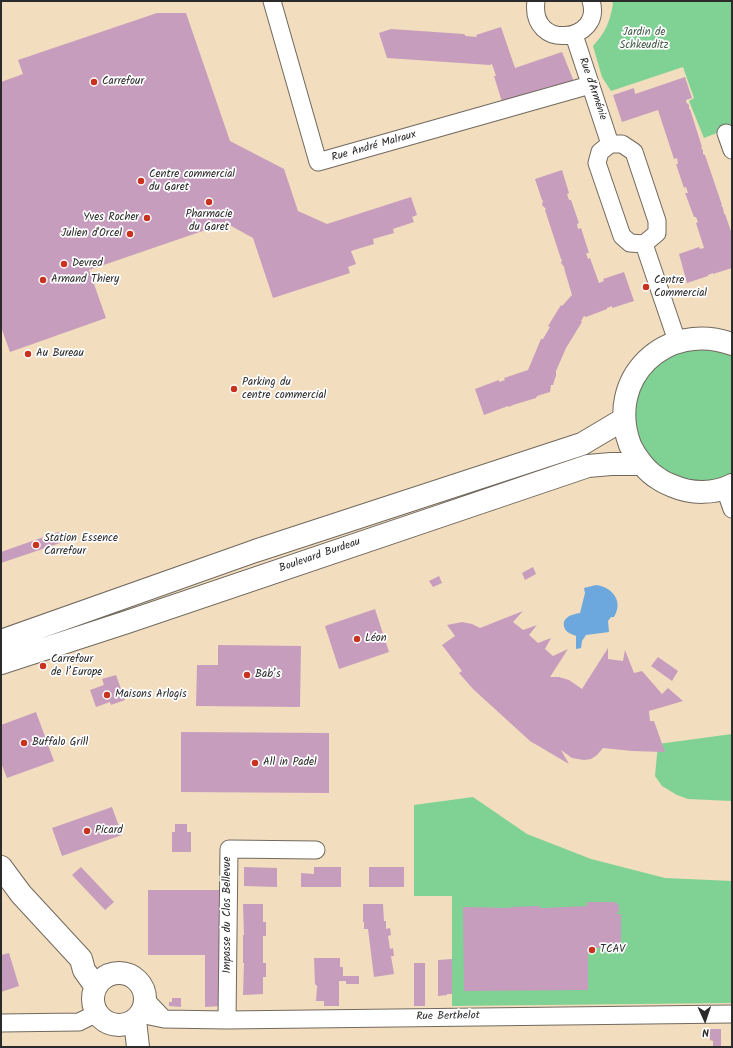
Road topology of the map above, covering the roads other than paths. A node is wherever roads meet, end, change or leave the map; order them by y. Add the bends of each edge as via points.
1 (272, 1) edge
2 (535, 1) edge
3 (591, 1) edge
4 (574, 35) junction
5 (590, 85) junction
6 (726, 133) dead end
7 (610, 144) junction
8 (732, 150) edge
9 (644, 244) junction
10 (677, 341) junction
11 (732, 344) edge
12 (624, 419) junction
13 (642, 464) junction
14 (730, 494) edge
15 (1, 641) edge
16 (1, 662) edge
17 (316, 850) dead end
18 (1, 867) edge
19 (1, 878) edge
20 (21, 894) junction
21 (101, 981) junction
22 (97, 1013) junction
23 (732, 1014) edge
24 (134, 1015) junction
25 (227, 1020) junction
26 (1, 1023) edge
27 (126, 1047) edge
28 (138, 1047) edge

1 - 5 street, Rue André Malraux via 318,162
2 - 4 street via 538,19 548,32 556,35
3 - 4 street via 592,14 588,22
4 - 5 street, Rue d'Arménie
5 - 7 street, Rue d'Arménie
6 - 8 street
7 - 9 street via 600,152 597,163 622,236 630,243
7 - 9 street via 622,144 634,152 657,221 657,233
9 - 10 street
10 - 11 main road via 698,337 719,339
10 - 12 main road via 659,350 644,363 632,380 626,399
12 - 13 main road via 629,440
12 - 15 main road via 582,444 255,551
13 - 14 main road via 659,479 680,489
13 - 16 main road, Boulevard Burdeau via 588,466
17 - 25 street, Impasse du Clos Bellevue via 229,848
18 - 20 main road
19 - 20 main road
20 - 21 main road via 81,959 84,970
21 - 22 main road via 93,995
21 - 24 main road via 120,973 128,974 141,984 144,991
22 - 24 main road via 109,1023
22 - 26 street via 80,1022
23 - 25 street, Rue Berthelot
24 - 25 street, Rue Berthelot via 164,1020
24 - 27 main road
24 - 28 main road

